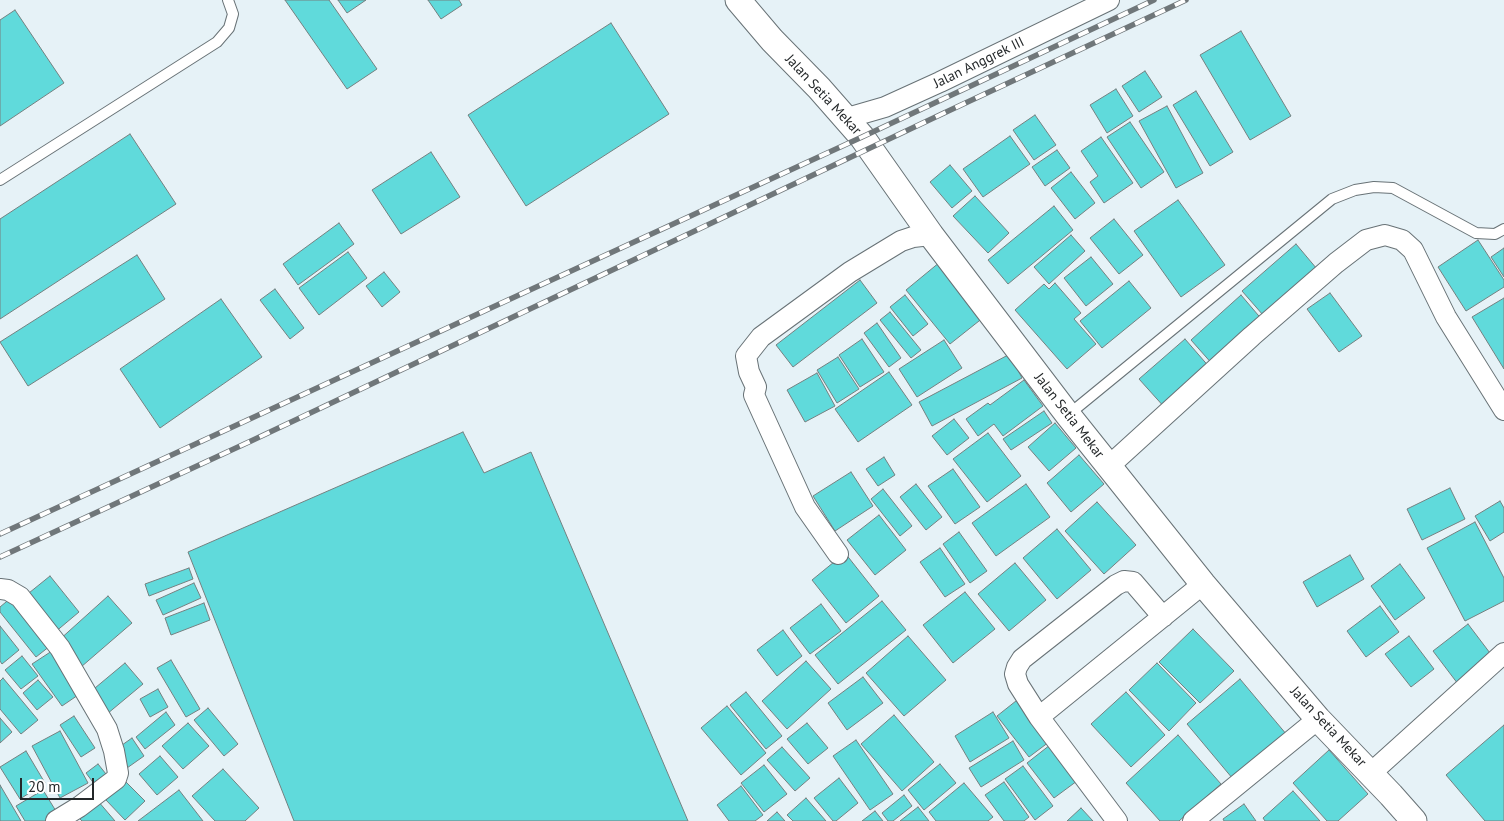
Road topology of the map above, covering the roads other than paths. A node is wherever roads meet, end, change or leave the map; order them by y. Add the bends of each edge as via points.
1 (738, 0) edge
2 (1109, 0) edge
3 (231, 1) edge
4 (847, 118) junction
5 (0, 180) edge
6 (1504, 229) edge
7 (931, 235) junction
8 (1504, 410) edge
9 (1068, 415) junction
10 (1108, 467) junction
11 (838, 554) dead end
12 (1204, 584) junction
13 (0, 589) edge
14 (1163, 617) junction
15 (1504, 653) edge
16 (1039, 717) junction
17 (1318, 719) junction
18 (1371, 774) junction
19 (56, 821) edge
20 (1118, 821) edge
21 (1193, 821) edge
22 (1414, 821) edge

1 - 4 street, Jalan Setia Mekar
2 - 4 street, Jalan Anggrek III via 885,107
3 - 5 lane via 233,14 229,28 217,42
4 - 7 street, Jalan Setia Mekar
6 - 9 lane via 1495,234 1476,233 1393,188 1355,190 1332,199
7 - 9 street, Jalan Setia Mekar
7 - 11 street via 901,241 850,272 761,337 746,356 756,388 754,395 805,507
8 - 10 street via 1446,317 1413,250 1402,240 1386,235 1366,240 1336,264
9 - 10 street, Jalan Setia Mekar
10 - 12 street, Jalan Setia Mekar
12 - 14 street
12 - 17 street, Jalan Setia Mekar
13 - 19 street via 20,597 60,648 107,728 114,751 116,779
14 - 16 street
14 - 16 street via 1133,582 1124,581 1022,659 1015,674
15 - 18 street
16 - 20 street
17 - 18 street, Jalan Setia Mekar
17 - 21 street
18 - 22 street, Jalan Setia Mekar

